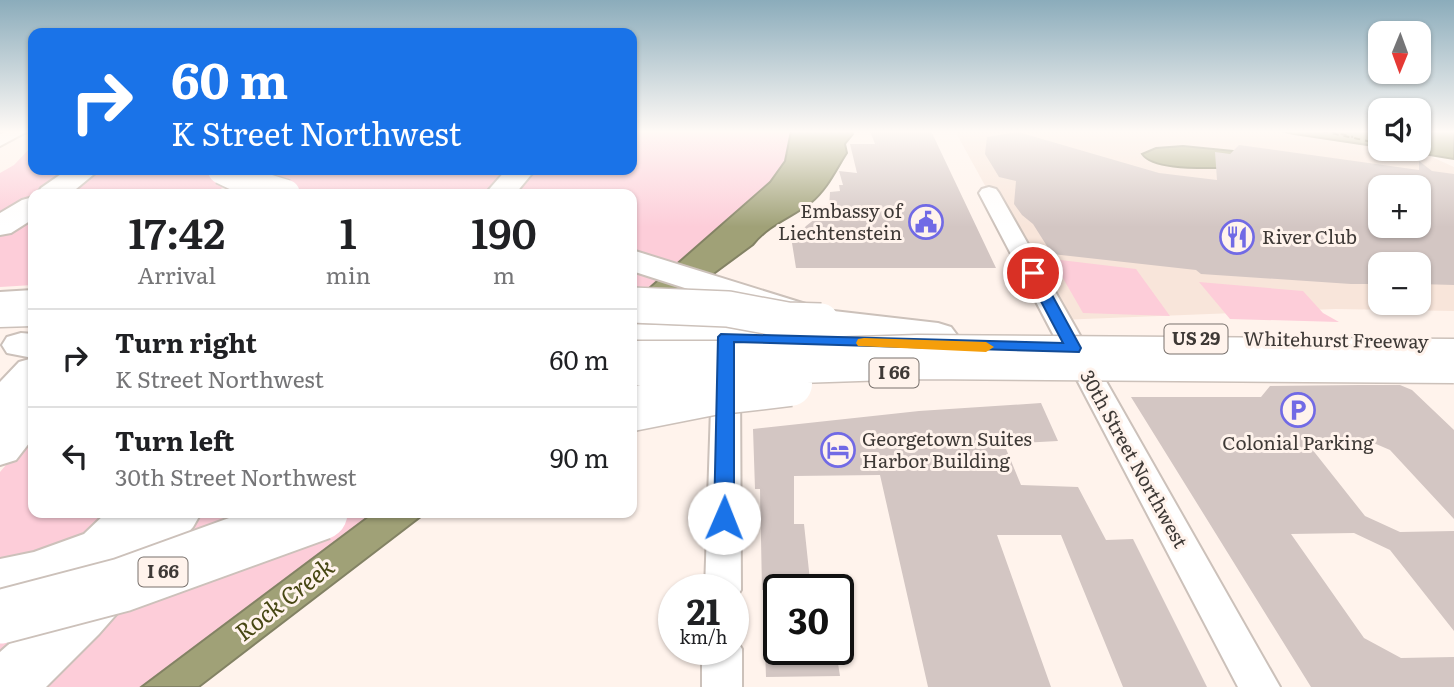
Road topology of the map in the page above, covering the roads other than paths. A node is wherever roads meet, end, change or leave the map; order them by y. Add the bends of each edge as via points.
1 (78, 175) edge
2 (232, 175) edge
3 (267, 175) edge
4 (516, 175) edge
5 (539, 175) edge
6 (58, 189) edge
7 (250, 189) edge
8 (270, 189) edge
9 (504, 189) edge
10 (526, 189) edge
11 (989, 194) dead end
12 (28, 209) edge
13 (0, 226) edge
14 (637, 262) edge
15 (28, 301) edge
16 (0, 303) edge
17 (821, 321) junction
18 (637, 335) edge
19 (637, 335) edge
20 (637, 335) edge
21 (726, 337) junction
22 (25, 341) edge
23 (1454, 341) edge
24 (1073, 348) junction
25 (1416, 351) junction
26 (1454, 352) edge
27 (1159, 359) junction
28 (1454, 361) edge
29 (1454, 386) edge
30 (0, 408) edge
31 (637, 408) edge
32 (28, 416) edge
33 (0, 449) edge
34 (166, 518) edge
35 (181, 518) edge
36 (308, 518) edge
37 (126, 537) edge
38 (723, 574) edge
39 (0, 582) edge
40 (0, 617) edge
41 (0, 661) edge
42 (722, 665) edge
43 (5, 687) edge
44 (722, 687) edge
45 (1260, 687) edge

1 - 6 main road
2 - 8 main road, bridge
3 - 7 main road
4 - 9 main road
5 - 10 main road
11 - 24 street, 30th Street Northwest
12 - 13 main road
14 - 17 main road, bridge
15 - 16 main road
17 - 18 main road, Whitehurst Freeway / US 29, bridge via 728,309
17 - 23 main road, Whitehurst Freeway / US 29 via 938,335
19 - 21 main road
20 - 27 main road, Whitehurst Freeway / US 29, bridge via 737,363 918,357
21 - 24 main road
21 - 38 street
22 - 30 main road
24 - 25 main road
24 - 45 street, 30th Street Northwest
25 - 26 main road
25 - 29 street
27 - 28 main road, Whitehurst Freeway / US 29, bridge
27 - 31 main road, I 66, bridge via 854,377 713,393
32 - 33 main road
34 - 37 main road
35 - 37 main road
36 - 40 main road, I 66, bridge via 134,583
37 - 39 main road via 38,574
37 - 41 main road via 22,631
37 - 43 main road via 79,617
42 - 44 street

